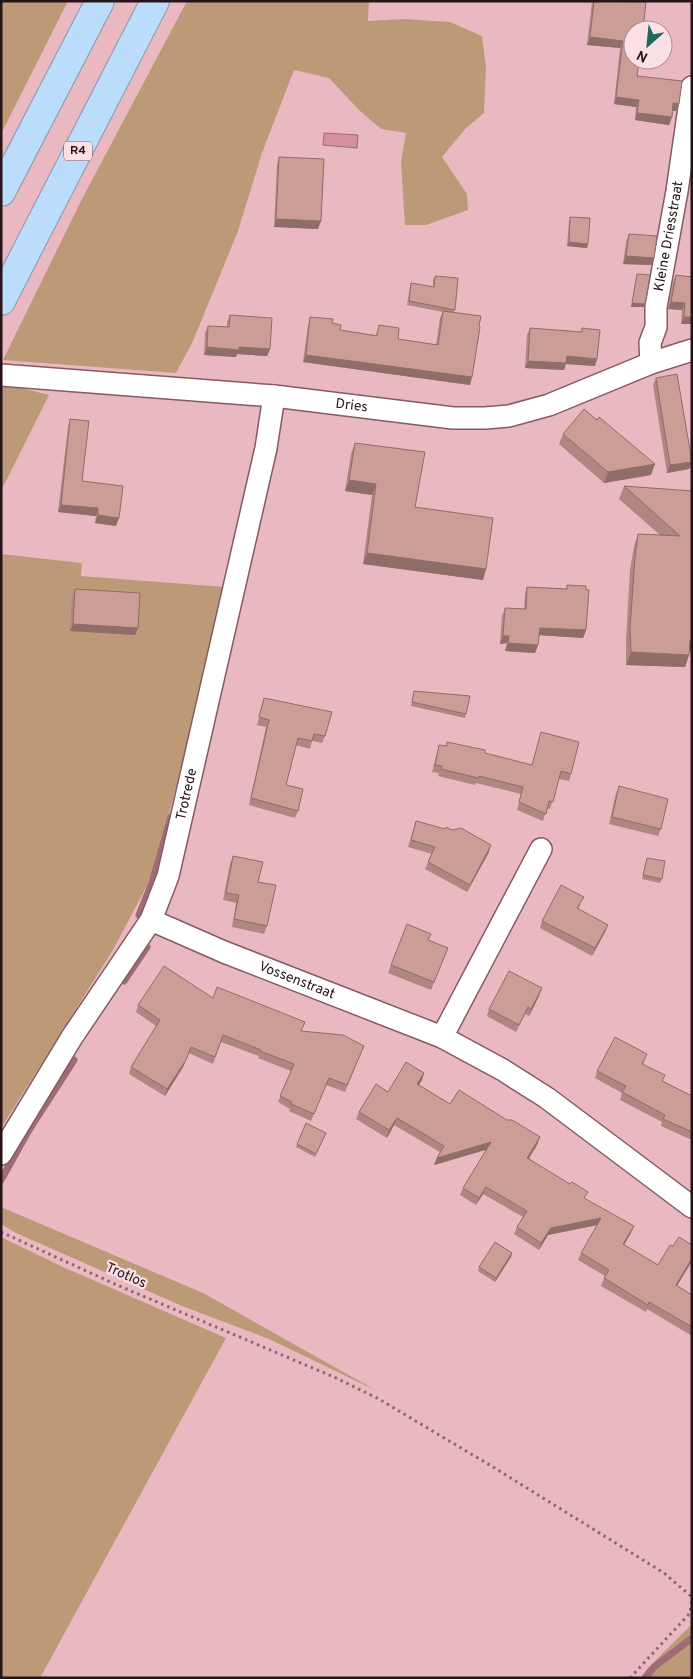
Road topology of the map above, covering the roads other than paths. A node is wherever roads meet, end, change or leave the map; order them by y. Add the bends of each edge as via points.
1 (100, 1) edge
2 (155, 1) edge
3 (692, 87) edge
4 (1, 192) edge
5 (1, 301) edge
6 (656, 327) junction
7 (687, 351) edge
8 (651, 363) junction
9 (1, 375) edge
10 (274, 396) junction
11 (541, 848) dead end
12 (151, 920) junction
13 (442, 1037) junction
14 (1, 1154) edge
15 (692, 1207) edge

1 - 4 highway
2 - 5 highway, R4
3 - 6 street, Kleine Driesstraat via 656,307
6 - 7 street
6 - 8 street, Kleine Driesstraat via 650,343
7 - 8 street, Dries
8 - 10 street, Dries via 548,405 501,416 453,418
9 - 10 street, Dries
10 - 12 street, Trotrede via 266,448 168,876
11 - 13 street
12 - 13 street, Vossenstraat
12 - 14 street, Trotrede via 72,1037
13 - 15 street, Vossenstraat via 546,1098

